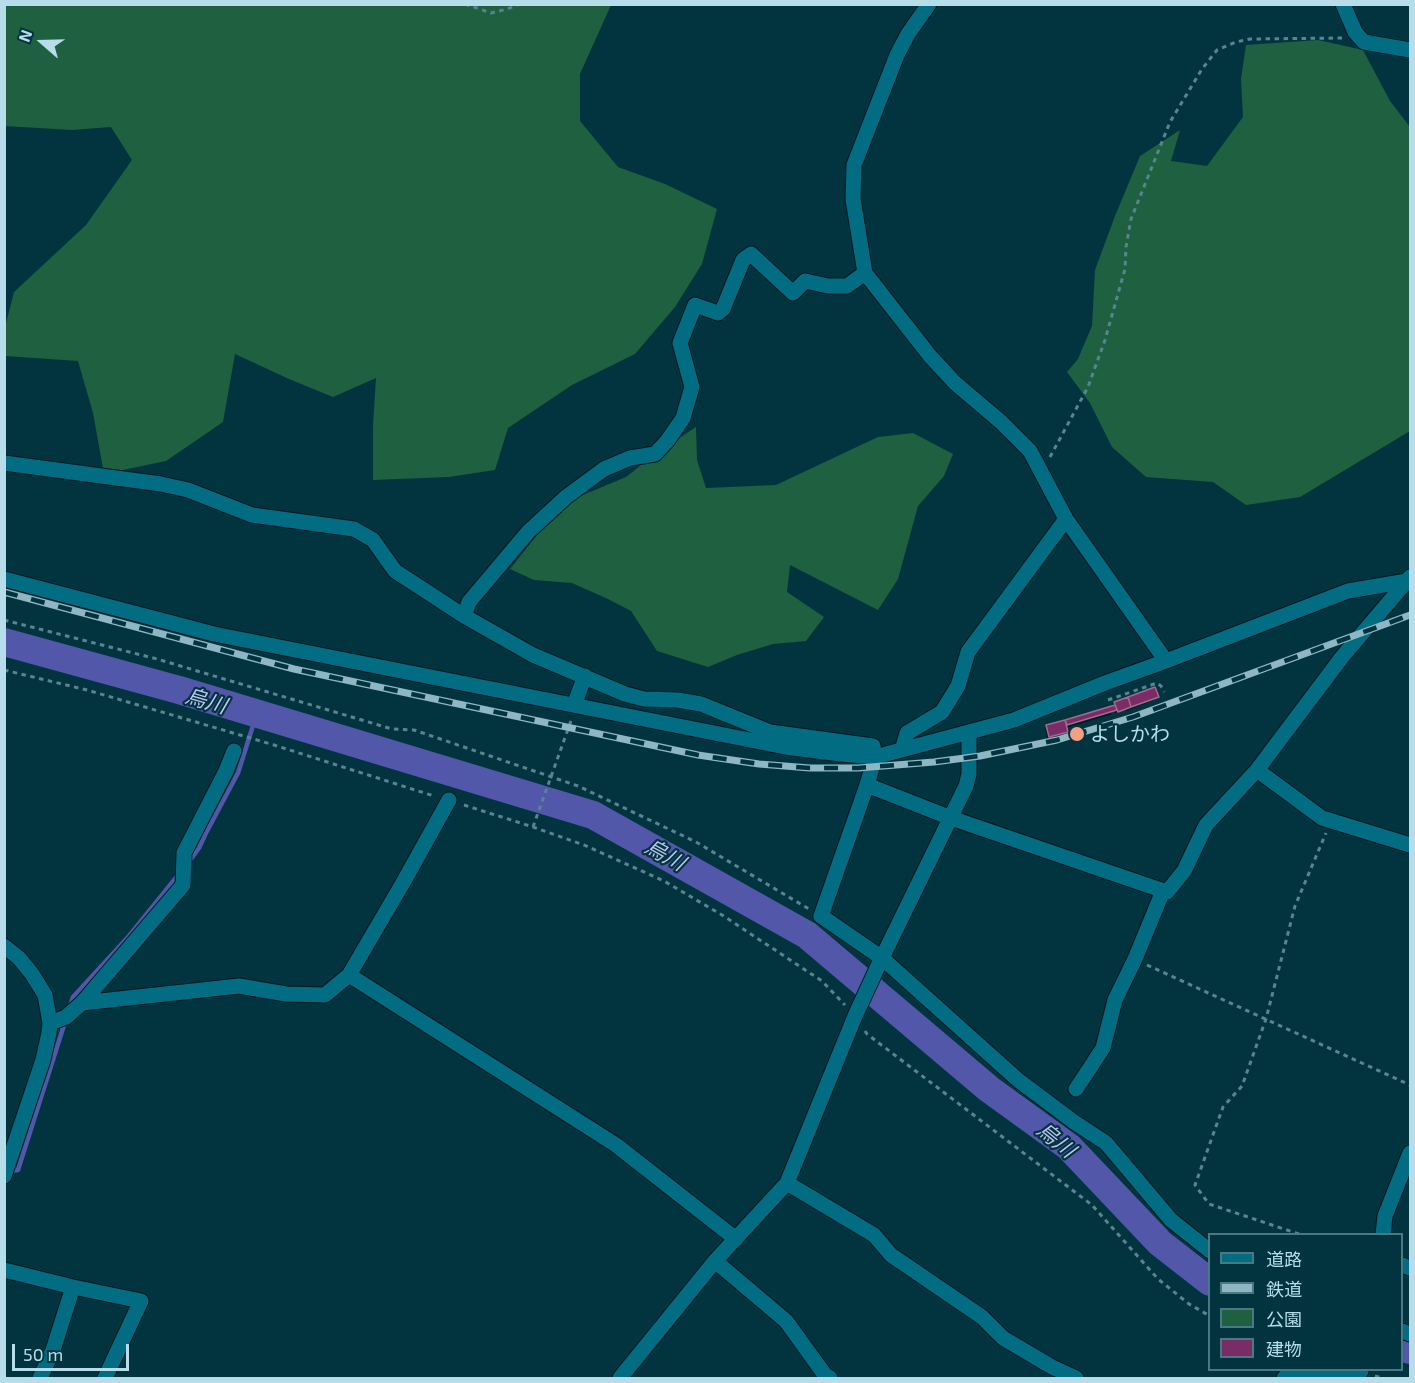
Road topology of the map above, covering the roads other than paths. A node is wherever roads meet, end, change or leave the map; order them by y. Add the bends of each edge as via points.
1 (929, 4) edge
2 (1343, 4) edge
3 (1410, 50) edge
4 (865, 273) junction
5 (4, 463) edge
6 (1065, 519) junction
7 (4, 579) edge
8 (1408, 579) edge
9 (464, 616) junction
10 (1166, 661) junction
11 (585, 676) junction
12 (574, 705) junction
13 (969, 733) junction
14 (902, 750) junction
15 (234, 751) dead end
16 (875, 757) junction
17 (1257, 770) junction
18 (867, 785) junction
19 (449, 800) road end
20 (951, 818) junction
21 (1410, 845) edge
22 (1163, 891) junction
23 (4, 946) edge
24 (881, 961) junction
25 (349, 975) junction
26 (82, 1003) junction
27 (50, 1023) junction
28 (1076, 1089) dead end
29 (1410, 1153) edge
30 (4, 1176) edge
31 (787, 1183) junction
32 (1383, 1233) edge
33 (736, 1239) junction
34 (1208, 1250) edge
35 (715, 1261) junction
36 (4, 1270) edge
37 (73, 1287) junction
38 (1361, 1371) dead end
39 (40, 1378) edge
40 (105, 1378) edge
41 (620, 1378) edge
42 (830, 1378) edge
43 (1076, 1378) edge
44 (1284, 1378) edge
45 (1341, 1378) edge

1 - 4 street via 897,55 854,165 853,199
2 - 3 street via 1355,32 1364,42
4 - 6 street via 948,377 1030,451
4 - 9 street via 847,286 805,281 793,293 751,254 743,260 723,309 718,313 696,304 680,343 692,387 683,418 668,440 655,454 630,458 604,469 566,497 520,541 469,602
5 - 9 street via 161,484 188,490 252,515 354,530 373,540 395,571
6 - 10 street
6 - 14 street via 968,652 958,686 942,712 907,733
7 - 12 street via 214,634
8 - 10 street via 1348,591
8 - 17 street via 1342,657
9 - 11 street via 533,655
10 - 13 street via 1014,720
11 - 12 street
11 - 16 street via 644,699 701,704 770,732 873,746
12 - 16 street via 785,747
13 - 14 street
13 - 20 street via 969,774
14 - 16 street
15 - 26 street via 184,853 183,885
16 - 18 street
17 - 21 street via 1322,818
17 - 22 street via 1206,825 1184,871 1167,892
18 - 20 street
18 - 24 street via 821,916
19 - 25 street
20 - 22 street
20 - 24 street
22 - 28 street via 1115,1000 1103,1048
23 - 27 street via 19,958 45,995
24 - 31 street
24 - 34 street via 1018,1080 1106,1143 1171,1220
25 - 26 street via 325,996 239,986
25 - 33 street via 616,1145
26 - 27 street via 66,1017
27 - 30 street via 44,1060
29 - 32 street via 1385,1216
31 - 33 street
31 - 43 street via 874,1235 891,1255 982,1317 1003,1338
33 - 35 street
35 - 41 street
35 - 42 street via 786,1321
36 - 37 street
37 - 39 street
37 - 40 street via 141,1301
38 - 45 street
44 - 45 street via 1289,1372 1296,1372

